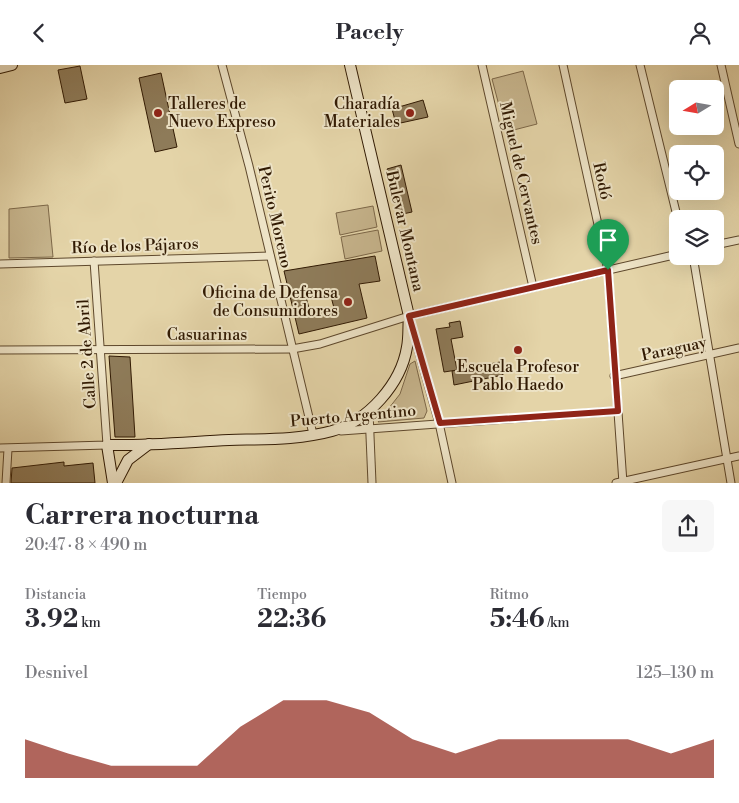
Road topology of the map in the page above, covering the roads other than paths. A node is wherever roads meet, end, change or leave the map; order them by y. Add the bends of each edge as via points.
1 (12, 65) edge
2 (222, 65) edge
3 (350, 65) edge
4 (482, 65) edge
5 (563, 65) edge
6 (640, 65) edge
7 (721, 65) edge
8 (0, 67) edge
9 (739, 144) edge
10 (675, 210) edge
11 (739, 240) edge
12 (724, 243) edge
13 (270, 256) junction
14 (669, 256) edge
15 (94, 261) junction
16 (0, 264) edge
17 (695, 265) edge
18 (608, 270) junction
19 (533, 287) junction
20 (409, 316) junction
21 (739, 348) edge
22 (100, 349) junction
23 (292, 349) junction
24 (0, 350) edge
25 (710, 355) junction
26 (614, 376) junction
27 (618, 411) junction
28 (369, 412) junction
29 (440, 423) junction
30 (368, 428) junction
31 (331, 432) junction
32 (313, 434) junction
33 (150, 444) junction
34 (107, 445) junction
35 (122, 445) junction
36 (4, 449) edge
37 (739, 456) edge
38 (727, 459) junction
39 (126, 464) junction
40 (111, 467) junction
41 (6, 483) edge
42 (115, 483) edge
43 (372, 483) edge
44 (452, 483) edge
45 (621, 483) edge
46 (731, 483) edge

1 - 8 main road
2 - 13 street, Perito Moreno
3 - 20 main road, Bulevar Montana
4 - 19 street, Miguel de Cervantes
5 - 18 street, Rodó
6 - 10 street
7 - 9 street
11 - 12 street
13 - 15 street, Río de los Pájaros
13 - 23 street, Perito Moreno
14 - 18 street, Casuarinas
15 - 16 street, Río de los Pájaros
15 - 22 street, Calle 2 de Abril
17 - 25 street
18 - 19 street, Casuarinas
18 - 26 street, Rodó
19 - 20 street, Casuarinas
20 - 23 street, Casuarinas via 320,344
20 - 28 main road, Bulevar Montana via 404,359 386,392
20 - 29 street
21 - 25 street, Paraguay
22 - 23 street, Casuarinas
22 - 24 street, Casuarinas
22 - 34 street, Calle 2 de Abril
23 - 32 street, Perito Moreno
25 - 26 street, Paraguay
25 - 38 street
26 - 27 street, Rodó
27 - 29 street, Puerto Argentino
27 - 45 street, Rodó
28 - 30 street
28 - 31 main road, Bulevar Montana
29 - 30 street, Puerto Argentino
29 - 44 street
30 - 31 street, Puerto Argentino
30 - 43 street
31 - 32 main road, Puerto Argentino
32 - 33 main road, Puerto Argentino
33 - 35 main road, Puerto Argentino
33 - 39 main road
34 - 35 main road, Puerto Argentino
34 - 36 street
34 - 40 main road
35 - 39 main road via 128,453
36 - 41 street
37 - 38 street
38 - 45 street
38 - 46 street
39 - 40 main road
39 - 42 main road
40 - 42 main road

